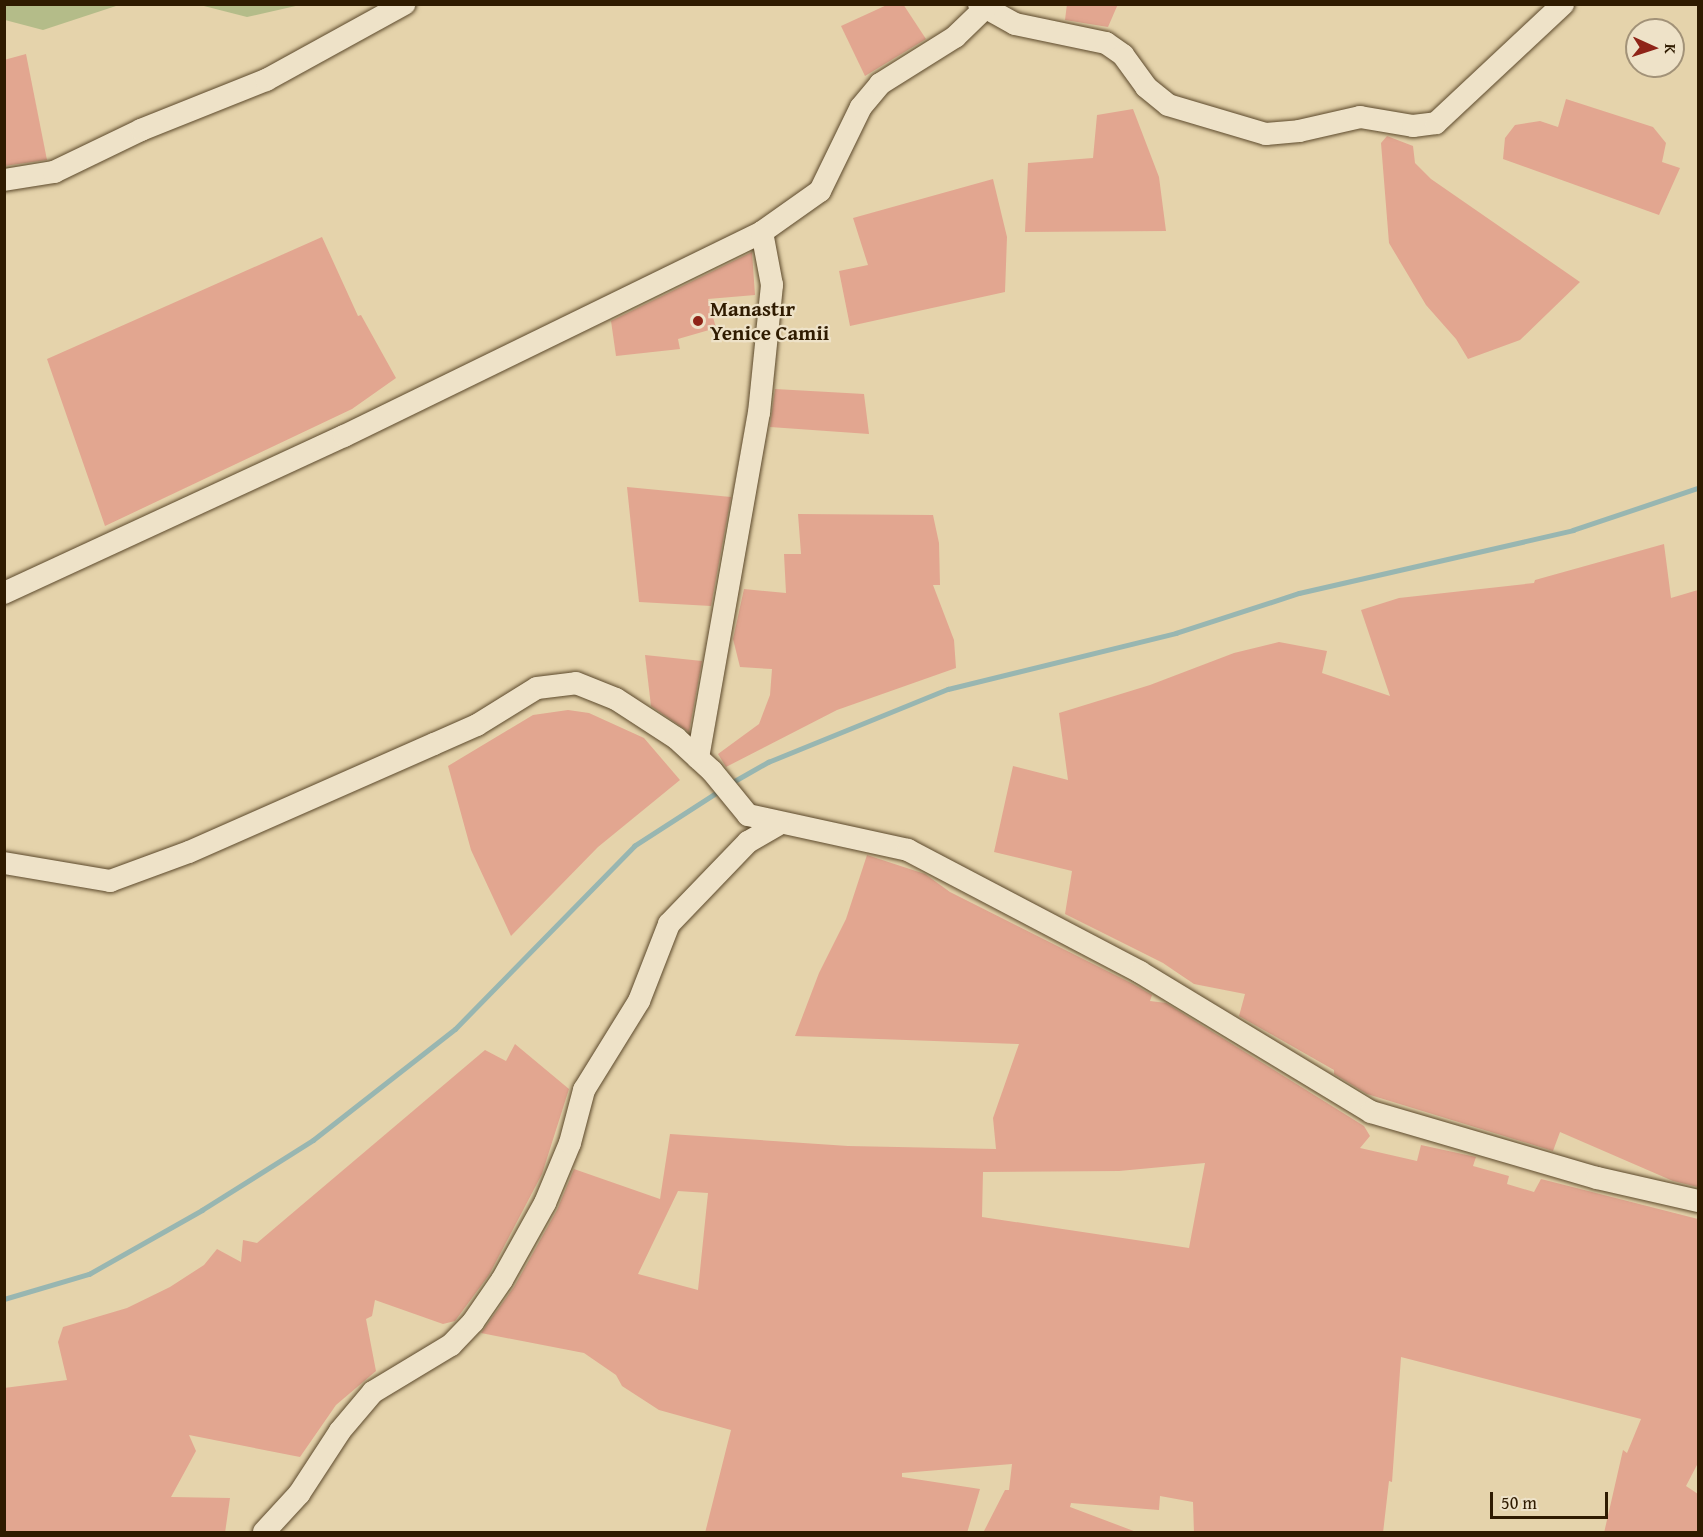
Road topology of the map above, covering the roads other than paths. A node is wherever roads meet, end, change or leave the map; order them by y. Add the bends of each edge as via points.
1 (404, 4) edge
2 (1563, 4) edge
3 (985, 6) edge
4 (4, 180) edge
5 (762, 232) junction
6 (4, 593) edge
7 (705, 764) junction
8 (777, 825) junction
9 (4, 863) edge
10 (1698, 1201) edge
11 (264, 1533) edge

1 - 4 street via 266,81 141,130 54,172
2 - 3 street via 1436,123 1413,126 1360,117 1266,134 1168,105 1146,87 1123,55 1106,43 1015,24
3 - 5 street via 954,37 880,84 861,106 820,191
5 - 6 street via 365,426
5 - 7 street via 772,285 759,413
7 - 8 street via 748,815
7 - 9 street via 616,699 576,683 537,688 477,725 148,869 110,881
8 - 10 street via 909,850 1140,972 1371,1112 1597,1178
8 - 11 street via 748,842 669,924 639,1001 584,1090 570,1143 545,1203 502,1280 473,1322 451,1345 373,1392 340,1431 299,1494

